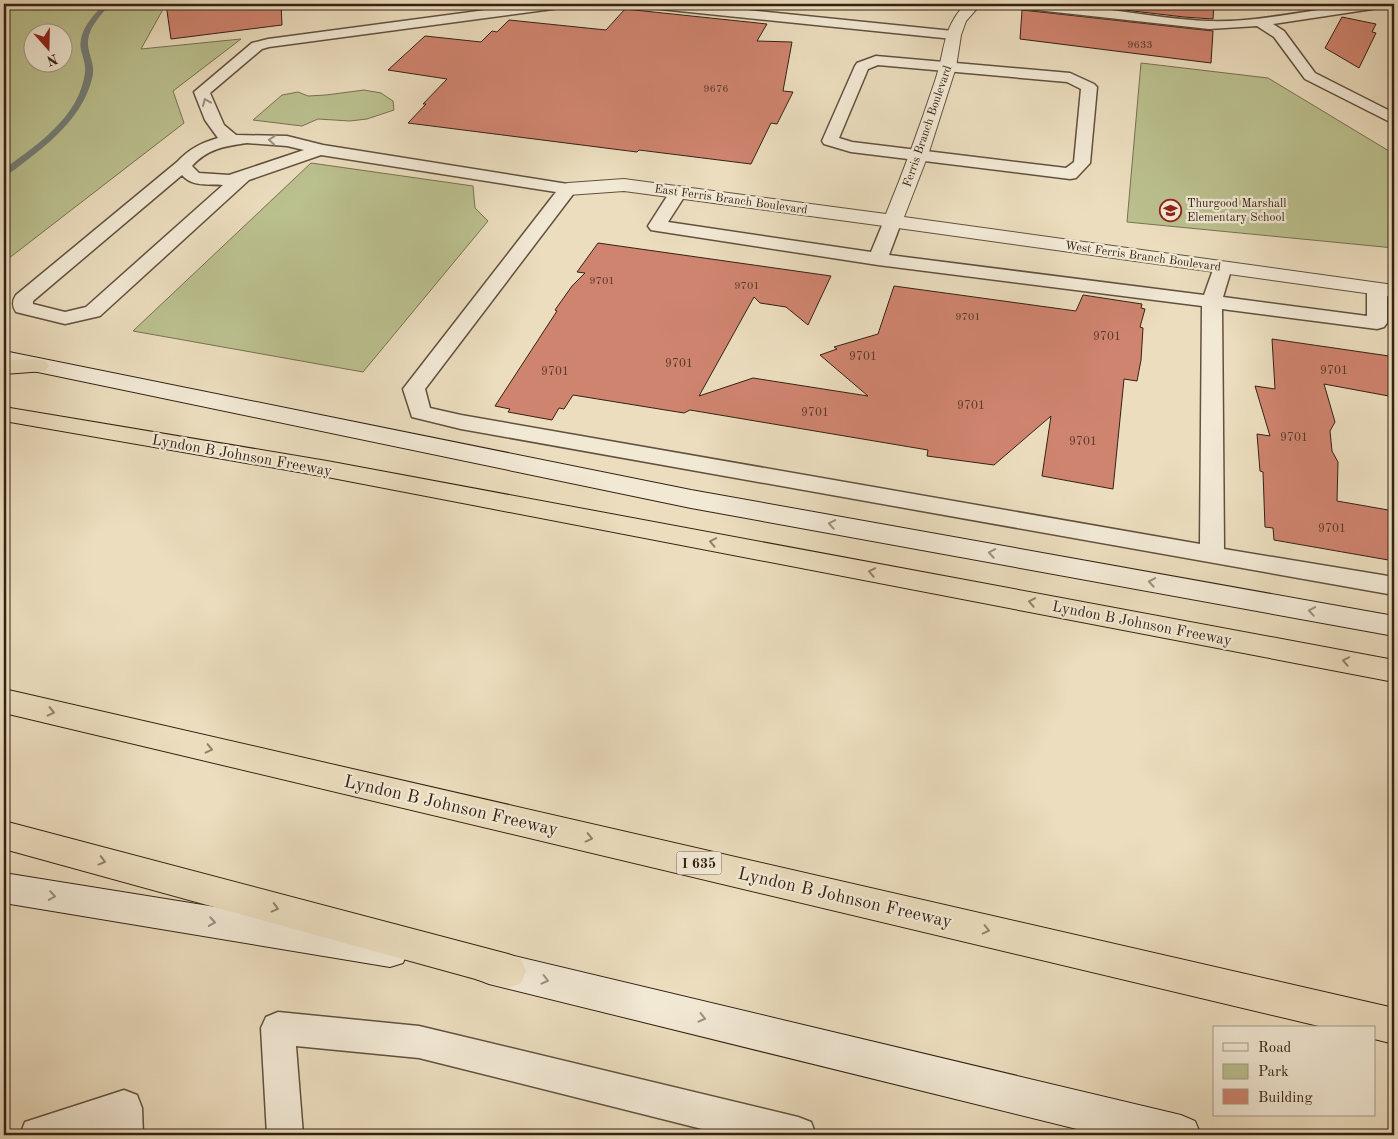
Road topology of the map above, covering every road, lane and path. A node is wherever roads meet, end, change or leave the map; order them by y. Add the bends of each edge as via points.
1 (560, 4) edge
2 (650, 4) edge
3 (973, 4) edge
4 (1019, 4) edge
5 (1379, 4) edge
6 (1264, 13) junction
7 (953, 36) junction
8 (948, 68) junction
9 (1394, 119) edge
10 (232, 139) junction
11 (320, 150) junction
12 (919, 155) junction
13 (183, 166) junction
14 (243, 176) junction
15 (568, 189) junction
16 (679, 191) junction
17 (892, 223) junction
18 (878, 259) junction
19 (1223, 267) junction
20 (1386, 290) edge
21 (1212, 301) junction
22 (4, 358) edge
23 (37, 366) junction
24 (4, 367) edge
25 (4, 414) edge
26 (1212, 556) junction
27 (1394, 586) edge
28 (1394, 626) edge
29 (1394, 670) edge
30 (4, 701) edge
31 (4, 835) edge
32 (4, 888) edge
33 (508, 971) junction
34 (1394, 1026) edge
35 (38, 1135) edge
36 (125, 1135) edge
37 (285, 1135) edge
38 (798, 1135) edge
39 (1181, 1135) edge

10 -> 1 lane via 218,129 202,92 257,46
2 - 7 lane
3 - 7 main road, Ferris Branch Boulevard via 959,20
4 - 6 lane via 1210,25
5 - 6 lane
6 - 9 lane via 1310,76
7 - 8 main road, Ferris Branch Boulevard
8 - 12 main road, Ferris Branch Boulevard
8 - 12 lane via 876,60 862,66 830,141 851,147
8 - 12 lane via 1070,78 1089,87 1082,162 1070,174
11 -> 10 lane via 303,142
10 - 13 lane via 202,149 188,157
11 - 14 lane
11 - 15 lane
12 - 17 main road, Ferris Branch Boulevard
13 - 14 lane via 194,178 229,180
13 - 14 lane via 23,300 23,308 65,318 93,312
15 - 16 main road, East Ferris Branch Boulevard via 624,185
15 - 26 lane via 414,389 420,412 461,422
16 - 17 main road, East Ferris Branch Boulevard
16 - 18 lane via 657,226
17 - 18 lane
17 - 19 main road, West Ferris Branch Boulevard
18 - 21 lane
19 - 20 main road, West Ferris Branch Boulevard
19 - 21 lane
20 - 21 lane via 1377,323
21 - 26 lane
22 - 23 main road
23 - 24 highway
28 -> 23 main road via 691,499
29 -> 25 highway, Lyndon B Johnson Freeway via 327,469
26 - 27 lane
30 -> 34 highway, Lyndon B Johnson Freeway / I 635
31 -> 33 highway
32 -> 33 main road
33 -> 39 main road
35 - 36 lane via 124,1108
37 - 38 lane via 278,1028 418,1042

